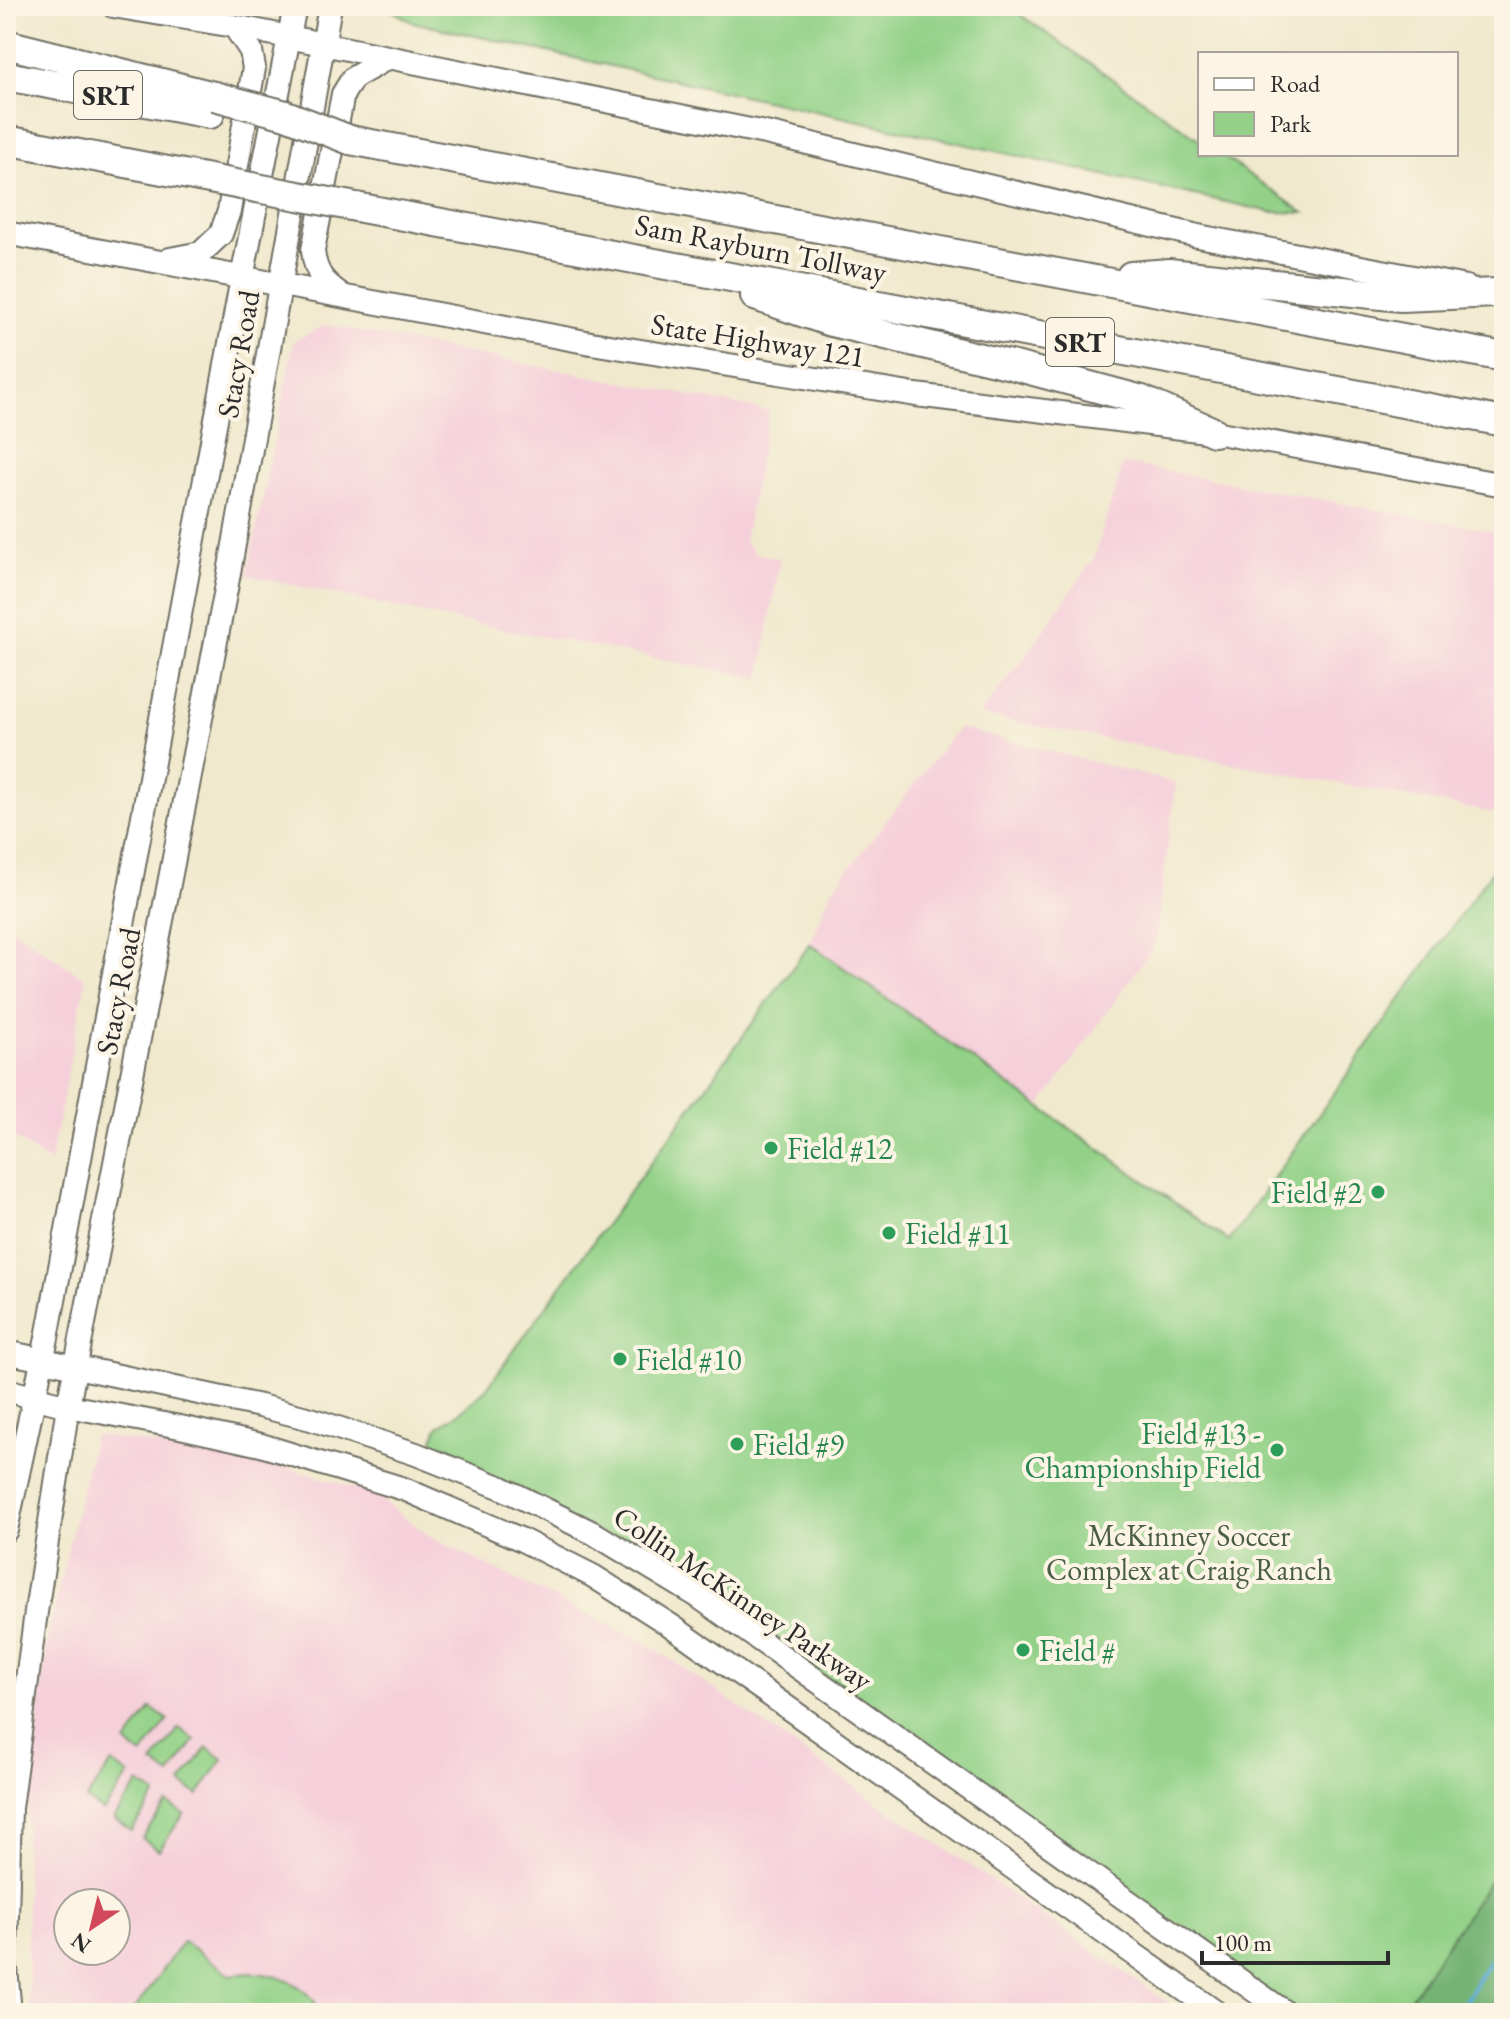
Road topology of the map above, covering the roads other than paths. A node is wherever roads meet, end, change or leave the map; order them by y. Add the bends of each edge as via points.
1 (113, 6) edge
2 (295, 6) edge
3 (330, 6) edge
4 (234, 26) junction
5 (289, 38) junction
6 (6, 44) edge
7 (323, 45) junction
8 (386, 59) junction
9 (6, 76) edge
10 (212, 105) junction
11 (6, 140) edge
12 (6, 233) edge
13 (157, 262) junction
14 (655, 263) junction
15 (242, 278) junction
16 (1088, 279) junction
17 (282, 285) junction
18 (1500, 293) edge
19 (346, 298) junction
20 (1504, 357) edge
21 (1504, 422) edge
22 (1214, 432) junction
23 (1504, 485) edge
24 (119, 949) junction
25 (155, 956) junction
26 (6, 1352) edge
27 (43, 1358) junction
28 (76, 1366) junction
29 (6, 1390) edge
30 (34, 1397) junction
31 (68, 1406) junction
32 (6, 1530) edge
33 (791, 1662) junction
34 (767, 1693) junction
35 (6, 1952) edge
36 (6, 1968) edge
37 (10, 2013) edge
38 (1217, 2013) edge
39 (1286, 2013) edge

1 - 4 main road
2 - 5 main road, Stacy Road
3 - 7 main road, Stacy Road
4 - 5 main road
4 - 13 main road via 251,51 254,68 229,211 221,234 201,253
5 - 7 main road
5 - 15 main road, Stacy Road
6 - 10 highway
7 - 8 main road
7 - 17 main road, Stacy Road
8 - 18 main road via 770,134 1198,236
8 - 19 main road via 353,78 343,94 313,250 314,267 324,283
9 - 10 highway, Sam Rayburn Tollway / SRT
10 - 16 highway, Sam Rayburn Tollway / SRT, bridge via 357,142
11 - 14 highway, Sam Rayburn Tollway / SRT, bridge
12 - 13 main road, State Highway 121
13 - 15 main road, State Highway 121
14 - 21 highway, Sam Rayburn Tollway / SRT
14 - 22 highway via 831,322 1142,400
15 - 17 main road, State Highway 121
15 - 24 main road, Stacy Road
16 - 18 highway via 1169,273 1401,297
16 - 20 highway, Sam Rayburn Tollway / SRT
17 - 19 main road, State Highway 121
17 - 25 main road, Stacy Road
19 - 22 main road, State Highway 121 via 774,374
22 - 23 main road, State Highway 121
24 - 25 main road
24 - 27 main road, Stacy Road
25 - 28 main road, Stacy Road
26 - 27 main road, Collin McKinney Parkway
27 - 28 main road, Collin McKinney Parkway
27 - 30 main road, Stacy Road
28 - 31 main road, Stacy Road
28 - 33 main road, Collin McKinney Parkway via 311,1419 502,1488 595,1534 696,1595
29 - 30 main road, Collin McKinney Parkway
30 - 31 main road, Collin McKinney Parkway
30 - 32 main road, Stacy Road
31 - 34 main road, Collin McKinney Parkway via 261,1445 404,1489 593,1576
31 - 35 main road, Stacy Road via 10,1808
33 - 34 main road
33 - 39 main road, Collin McKinney Parkway
34 - 38 main road, Collin McKinney Parkway
36 - 37 main road

